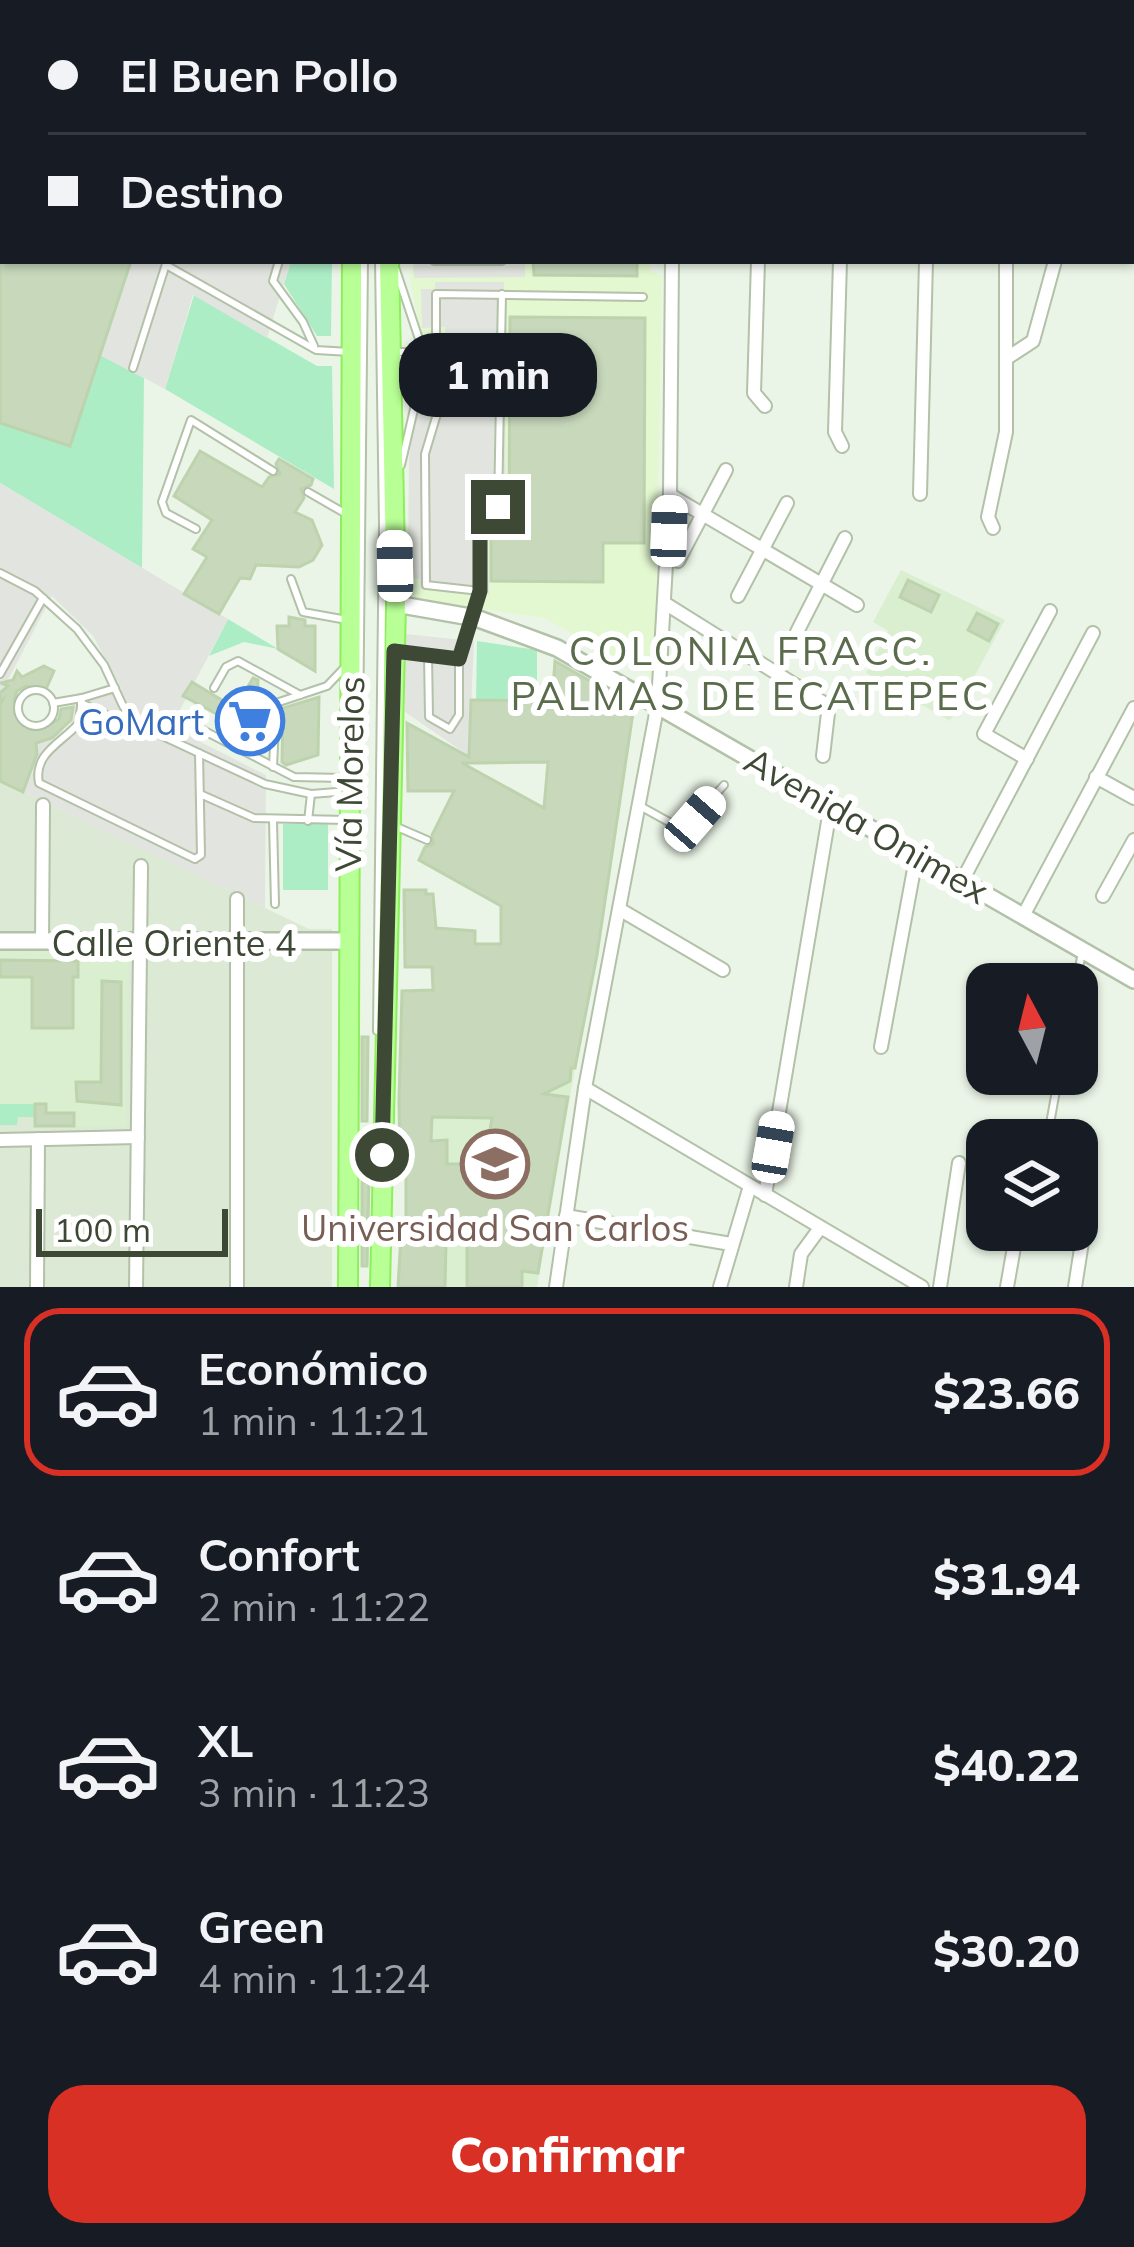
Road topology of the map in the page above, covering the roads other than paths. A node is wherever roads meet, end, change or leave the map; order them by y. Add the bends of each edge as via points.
1 (167, 264) edge
2 (169, 264) edge
3 (278, 264) edge
4 (352, 264) edge
5 (364, 264) edge
6 (379, 264) edge
7 (391, 264) edge
8 (392, 264) edge
9 (672, 264) edge
10 (758, 264) edge
11 (840, 264) edge
12 (926, 264) edge
13 (1006, 264) edge
14 (1053, 264) edge
15 (502, 294) junction
16 (643, 297) dead end
17 (436, 344) junction
18 (501, 348) junction
19 (316, 350) junction
20 (358, 352) junction
21 (386, 352) junction
22 (1007, 358) junction
23 (441, 365) junction
24 (133, 368) dead end
25 (765, 406) dead end
26 (842, 446) dead end
27 (726, 470) dead end
28 (273, 471) dead end
29 (393, 491) junction
30 (308, 492) dead end
31 (920, 494) dead end
32 (670, 495) junction
33 (787, 503) dead end
34 (702, 515) junction
35 (352, 517) junction
36 (993, 528) dead end
37 (196, 529) dead end
38 (845, 538) dead end
39 (763, 550) junction
40 (678, 561) dead end
41 (0, 574) edge
42 (291, 579) dead end
43 (824, 585) junction
44 (480, 591) junction
45 (738, 596) dead end
46 (43, 598) junction
47 (395, 604) junction
48 (666, 604) junction
49 (857, 605) dead end
50 (1050, 611) dead end
51 (471, 617) junction
52 (351, 620) junction
53 (797, 632) dead end
54 (1094, 633) dead end
55 (394, 651) junction
56 (428, 654) junction
57 (351, 658) junction
58 (459, 659) junction
59 (0, 674) edge
60 (115, 688) junction
61 (214, 688) dead end
62 (300, 695) junction
63 (81, 701) junction
64 (658, 703) junction
65 (53, 704) junction
66 (1134, 708) edge
67 (187, 722) dead end
68 (139, 725) junction
69 (199, 753) junction
70 (823, 756) dead end
71 (1027, 758) junction
72 (273, 767) junction
73 (1096, 777) junction
74 (350, 784) junction
75 (724, 785) dead end
76 (200, 794) junction
77 (311, 794) junction
78 (1134, 798) edge
79 (637, 804) junction
80 (832, 804) junction
81 (43, 805) dead end
82 (308, 820) junction
83 (349, 820) junction
84 (274, 821) junction
85 (389, 824) junction
86 (427, 840) dead end
87 (1134, 840) edge
88 (917, 853) junction
89 (141, 866) dead end
90 (962, 881) junction
91 (1103, 896) dead end
92 (238, 899) dead end
93 (274, 904) dead end
94 (619, 909) junction
95 (1023, 916) junction
96 (0, 941) edge
97 (238, 941) junction
98 (347, 941) junction
99 (42, 942) junction
100 (140, 942) junction
101 (1082, 950) junction
102 (1080, 963) edge
103 (723, 970) dead end
104 (1133, 976) edge
105 (881, 1047) dead end
106 (584, 1088) junction
107 (138, 1138) junction
108 (38, 1139) junction
109 (0, 1140) edge
110 (959, 1163) dead end
111 (750, 1186) junction
112 (765, 1195) junction
113 (566, 1216) junction
114 (820, 1228) junction
115 (731, 1244) junction
116 (1013, 1251) edge
117 (1081, 1251) edge
118 (896, 1280) edge
119 (37, 1287) edge
120 (136, 1287) edge
121 (237, 1287) edge
122 (351, 1287) edge
123 (377, 1287) edge
124 (556, 1287) edge
125 (719, 1287) edge
126 (796, 1287) edge
127 (922, 1287) edge
128 (940, 1287) edge
129 (1007, 1287) edge
130 (1075, 1287) edge

1 - 24 lane
2 - 19 lane
3 - 19 lane via 273,281
4 - 20 main road, Vía Morelos
5 - 20 lane
6 - 21 lane
7 - 21 main road, Vía Morelos
8 - 17 lane via 417,338
9 - 32 street
10 - 25 street via 754,393
11 - 26 street via 835,432
12 - 31 street
13 - 22 street
14 - 22 street via 1033,341
15 - 16 lane
15 - 17 lane via 436,294
15 - 18 lane
17 - 18 lane via 452,343 453,353
18 - 44 lane via 498,507 480,507
19 - 20 lane
20 - 21 lane
20 - 35 main road, Vía Morelos
20 - 122 lane
21 - 23 lane via 441,352
21 - 29 main road, Vía Morelos
21 - 123 lane
22 - 36 street
23 - 29 lane via 418,375
23 - 44 lane via 425,454 426,585
27 - 34 street
28 - 37 lane via 191,420 162,502 166,513
29 - 47 main road, Vía Morelos
30 - 35 lane
32 - 34 street
32 - 48 street
33 - 39 street
34 - 39 street
34 - 40 street
35 - 52 main road, Vía Morelos
38 - 43 street
39 - 43 street
39 - 45 street
41 - 46 lane
42 - 52 lane via 303,612
43 - 49 street
43 - 53 street
44 - 51 lane
46 - 59 lane
46 - 60 lane via 91,645
47 - 51 street, Avenida Onimex
47 - 55 main road, Vía Morelos
48 - 64 street
48 - 70 street via 824,703
50 - 71 street via 984,734
51 - 58 lane
51 - 64 street, Avenida Onimex via 557,647
52 - 57 main road, Vía Morelos
54 - 71 street
55 - 56 lane
55 - 85 main road, Vía Morelos
56 - 58 lane
56 - 58 lane via 429,717 450,729 459,715
57 - 62 lane via 334,682
57 - 74 main road, Vía Morelos
60 - 63 lane
60 - 68 lane
61 - 62 lane via 238,662
62 - 72 lane via 276,703
63 - 65 lane
63 - 68 lane
63 - 76 lane via 76,728 46,750 39,783 195,859
64 - 79 street
64 - 80 street, Avenida Onimex
65 - 65 lane via 30,691 20,714 44,724
66 - 73 street
67 - 72 lane
68 - 69 lane
69 - 76 lane
69 - 77 lane via 265,784
71 - 90 street
72 - 74 lane
73 - 78 street
73 - 95 street
74 - 77 lane
74 - 83 main road, Vía Morelos
75 - 79 lane via 687,826
76 - 84 lane
77 - 82 lane
79 - 94 street
80 - 88 street, Avenida Onimex
80 - 112 street
81 - 99 street
82 - 83 lane
82 - 84 lane
83 - 98 main road, Vía Morelos
84 - 93 lane
85 - 86 lane
85 - 123 main road, Vía Morelos
87 - 91 street
88 - 90 street, Avenida Onimex
88 - 105 street
89 - 100 street
90 - 95 street, Avenida Onimex
92 - 97 street
94 - 103 street
94 - 106 street
95 - 101 street, Avenida Onimex
96 - 99 street, Calle Oriente 4
97 - 98 street, Calle Oriente 4
97 - 100 street, Calle Oriente 4
97 - 121 street
98 - 122 main road, Vía Morelos
99 - 100 street, Calle Oriente 4
100 - 107 street
101 - 102 lane
101 - 104 street, Avenida Onimex
106 - 111 street
106 - 113 street
107 - 108 street
107 - 120 street
108 - 109 street
108 - 119 street
110 - 128 street
111 - 112 street
111 - 115 street
112 - 114 street
113 - 115 street
113 - 124 street
114 - 118 street
114 - 126 street via 802,1254
115 - 125 street
116 - 129 street
117 - 130 street
118 - 127 street

